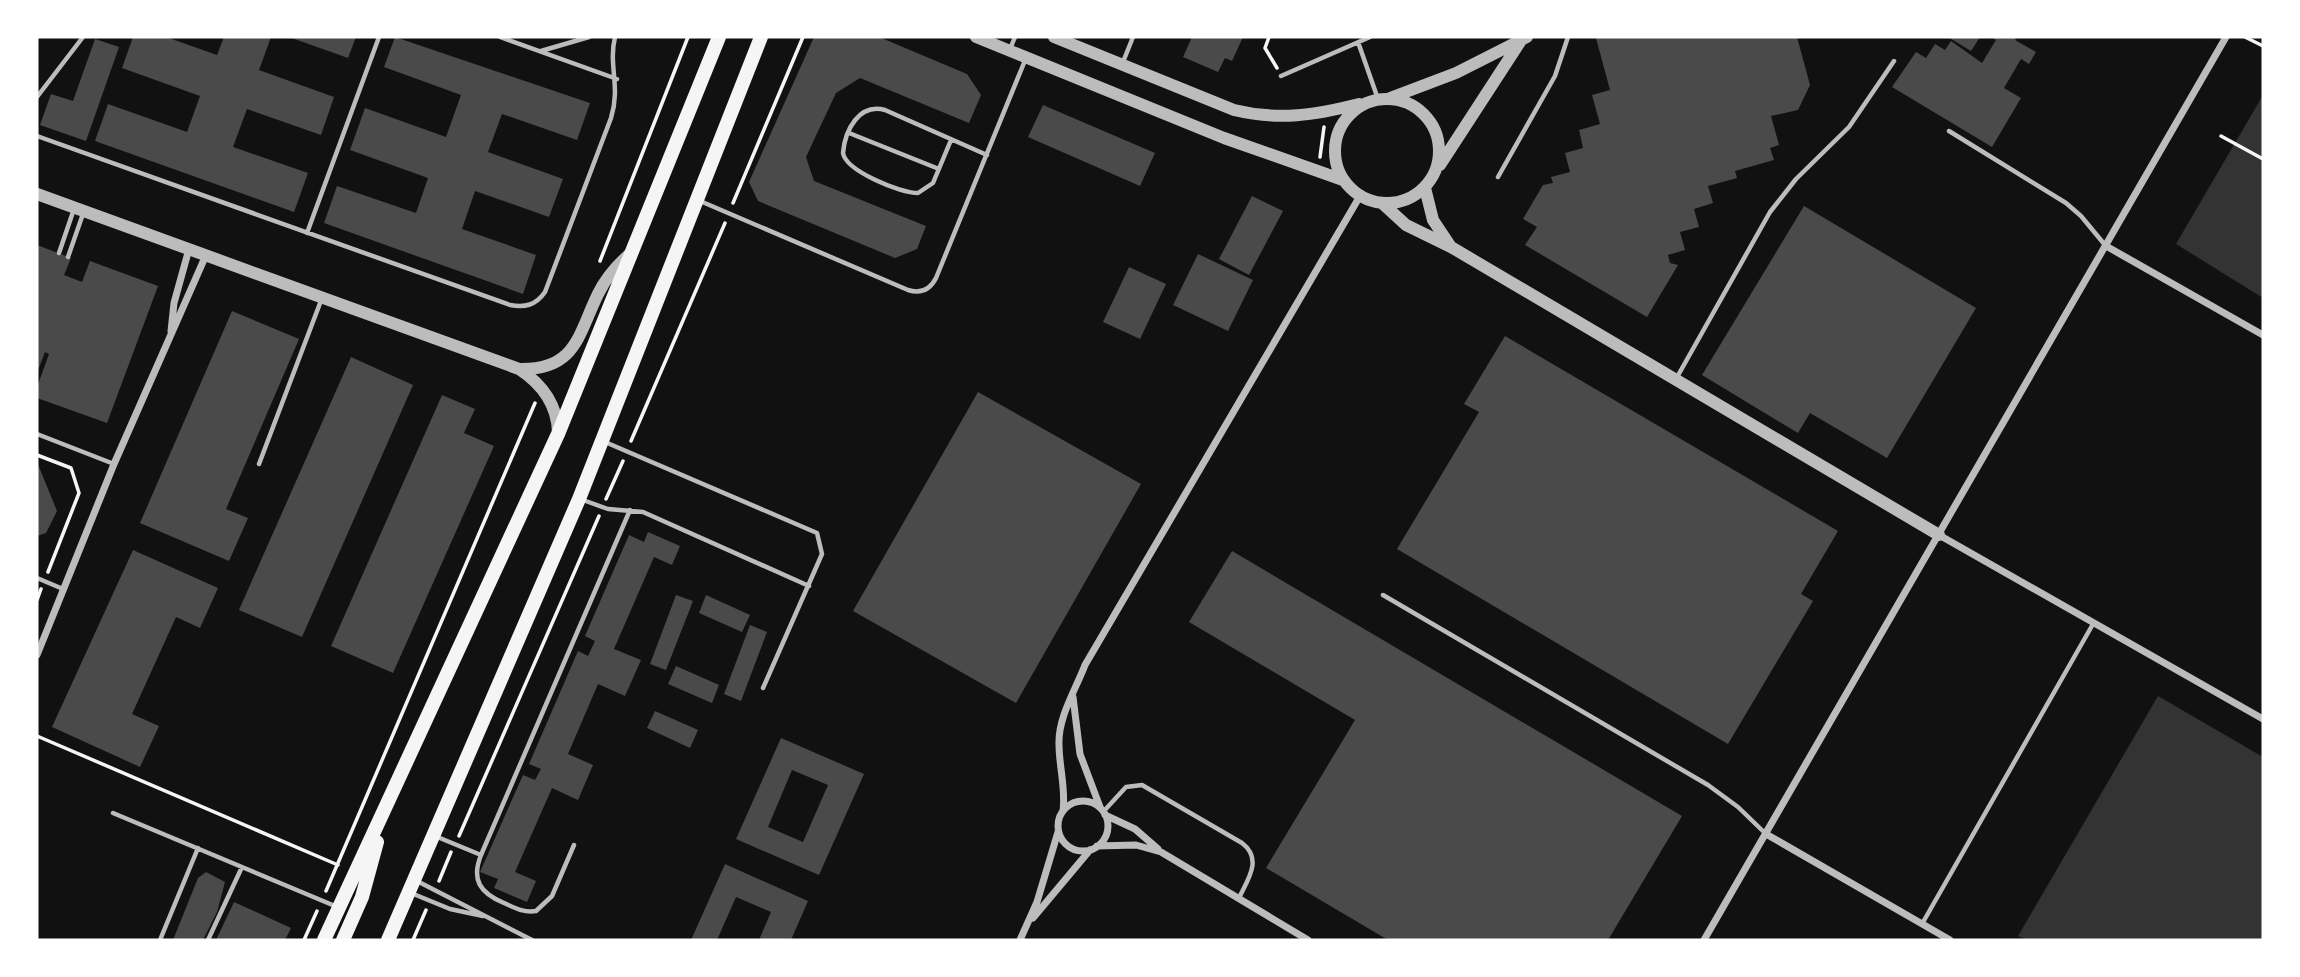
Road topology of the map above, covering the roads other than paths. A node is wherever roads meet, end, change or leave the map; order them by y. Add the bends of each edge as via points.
1 (83, 37) edge
2 (379, 37) edge
3 (500, 37) edge
4 (589, 37) edge
5 (615, 37) edge
6 (719, 37) edge
7 (761, 37) edge
8 (976, 37) edge
9 (1015, 37) edge
10 (1054, 37) edge
11 (1133, 37) edge
12 (1370, 37) edge
13 (1568, 37) edge
14 (2225, 37) edge
15 (1524, 40) edge
16 (1358, 42) junction
17 (1009, 50) junction
18 (541, 51) junction
19 (1027, 58) junction
20 (1894, 61) dead end
21 (1122, 64) junction
22 (1282, 76) road end
23 (617, 79) junction
24 (37, 97) edge
25 (1378, 100) junction
26 (1949, 131) dead end
27 (849, 133) junction
28 (37, 136) edge
29 (951, 140) junction
30 (987, 155) junction
31 (939, 169) junction
32 (1434, 174) junction
33 (1498, 177) dead end
34 (1343, 180) junction
35 (1425, 188) junction
36 (37, 194) edge
37 (1360, 196) junction
38 (695, 199) junction
39 (1382, 203) junction
40 (79, 209) junction
41 (307, 233) junction
42 (2106, 246) junction
43 (1451, 247) junction
44 (189, 249) junction
45 (632, 252) junction
46 (59, 253) dead end
47 (206, 255) junction
48 (68, 257) dead end
49 (322, 298) junction
50 (171, 332) junction
51 (2263, 335) edge
52 (519, 369) junction
53 (1676, 380) junction
54 (37, 433) edge
55 (558, 434) junction
56 (601, 440) junction
57 (114, 464) junction
58 (258, 464) dead end
59 (579, 499) junction
60 (630, 510) junction
61 (1939, 535) junction
62 (37, 578) edge
63 (809, 586) junction
64 (63, 589) junction
65 (1383, 595) dead end
66 (2094, 623) junction
67 (37, 655) edge
68 (763, 688) dead end
69 (1073, 696) junction
70 (2263, 719) edge
71 (1063, 811) junction
72 (1103, 812) junction
73 (113, 813) dead end
74 (380, 820) junction
75 (1059, 831) junction
76 (1766, 834) junction
77 (434, 836) junction
78 (574, 845) dead end
79 (1094, 847) junction
80 (198, 848) junction
81 (1161, 852) junction
82 (481, 855) junction
83 (242, 867) junction
84 (412, 886) junction
85 (1239, 898) junction
86 (340, 908) junction
87 (483, 916) junction
88 (1028, 924) junction
89 (1922, 924) junction
90 (160, 940) edge
91 (208, 940) edge
92 (324, 940) edge
93 (343, 940) edge
94 (388, 940) edge
95 (532, 940) edge
96 (1020, 940) edge
97 (1308, 940) edge
98 (1704, 940) edge
99 (1950, 940) edge

1 - 24 lane
2 - 41 lane
3 - 18 lane
4 - 18 lane
5 - 23 lane via 612,54
6 - 45 main road
7 - 38 main road
8 - 17 street
9 - 17 lane
10 - 21 street
11 - 21 lane
12 - 16 lane
13 - 33 lane via 1555,76
14 - 42 street
15 - 25 street via 1456,73
15 - 32 street
16 - 22 lane
16 - 25 lane
17 - 19 street
18 - 23 lane
19 - 30 lane
19 - 34 street
20 - 53 lane via 1849,127 1770,212
21 - 25 street via 1257,116 1301,117
23 - 41 lane via 611,118 545,292 534,303 510,305
25 - 32 street via 1407,102 1433,124 1440,158
25 - 34 street via 1343,122 1334,151
26 - 42 lane via 2066,203
27 - 29 lane via 861,113 878,108
27 - 31 lane
27 - 31 lane via 843,153 847,164 905,191 918,193 930,188
28 - 41 lane
29 - 30 lane
29 - 31 lane
30 - 38 lane via 936,278 922,292
32 - 35 street
34 - 37 street
35 - 39 street via 1412,197
35 - 43 street via 1433,220
36 - 40 street
37 - 39 street
37 - 69 street via 1093,650
38 - 56 main road
39 - 43 street via 1406,225
40 - 44 street
40 - 46 lane
40 - 48 lane
42 - 51 street
42 - 61 street
43 - 53 street
44 - 47 street
44 - 50 street
45 - 52 street via 604,282 569,353 546,366
45 - 55 main road
47 - 49 street
47 - 50 street
49 - 52 street
49 - 58 lane
50 - 57 street
52 - 55 street via 543,389 555,410
53 - 61 street
54 - 57 lane
55 - 74 main road
56 - 59 main road
56 - 63 lane via 817,533 822,554
57 - 64 street
59 - 60 lane
59 - 77 main road
60 - 63 lane
60 - 82 lane
61 - 66 street
61 - 76 street
62 - 64 lane
63 - 68 lane
64 - 67 street
65 - 76 lane via 1708,785
66 - 70 street
66 - 89 lane
69 - 71 street via 1059,742
69 - 72 street via 1080,754
71 - 72 street via 1085,801
71 - 75 street
72 - 79 street via 1107,832
72 - 81 street via 1135,829
72 - 85 lane via 1126,787 1142,785 1242,843 1254,864
73 - 80 lane
74 - 86 main road
74 - 93 main road via 370,872
75 - 79 street via 1067,845 1083,850
75 - 88 street
76 - 89 street
76 - 98 street
77 - 82 lane
77 - 84 main road
78 - 82 lane via 548,902 529,912 484,893 476,877
79 - 81 street via 1123,843
79 - 88 street
80 - 83 lane
80 - 90 lane
81 - 85 street
83 - 86 lane
83 - 91 lane
84 - 87 lane via 436,889
84 - 87 lane via 430,901
84 - 94 main road
85 - 97 street
86 - 92 main road
87 - 95 lane
88 - 96 street
89 - 99 street

